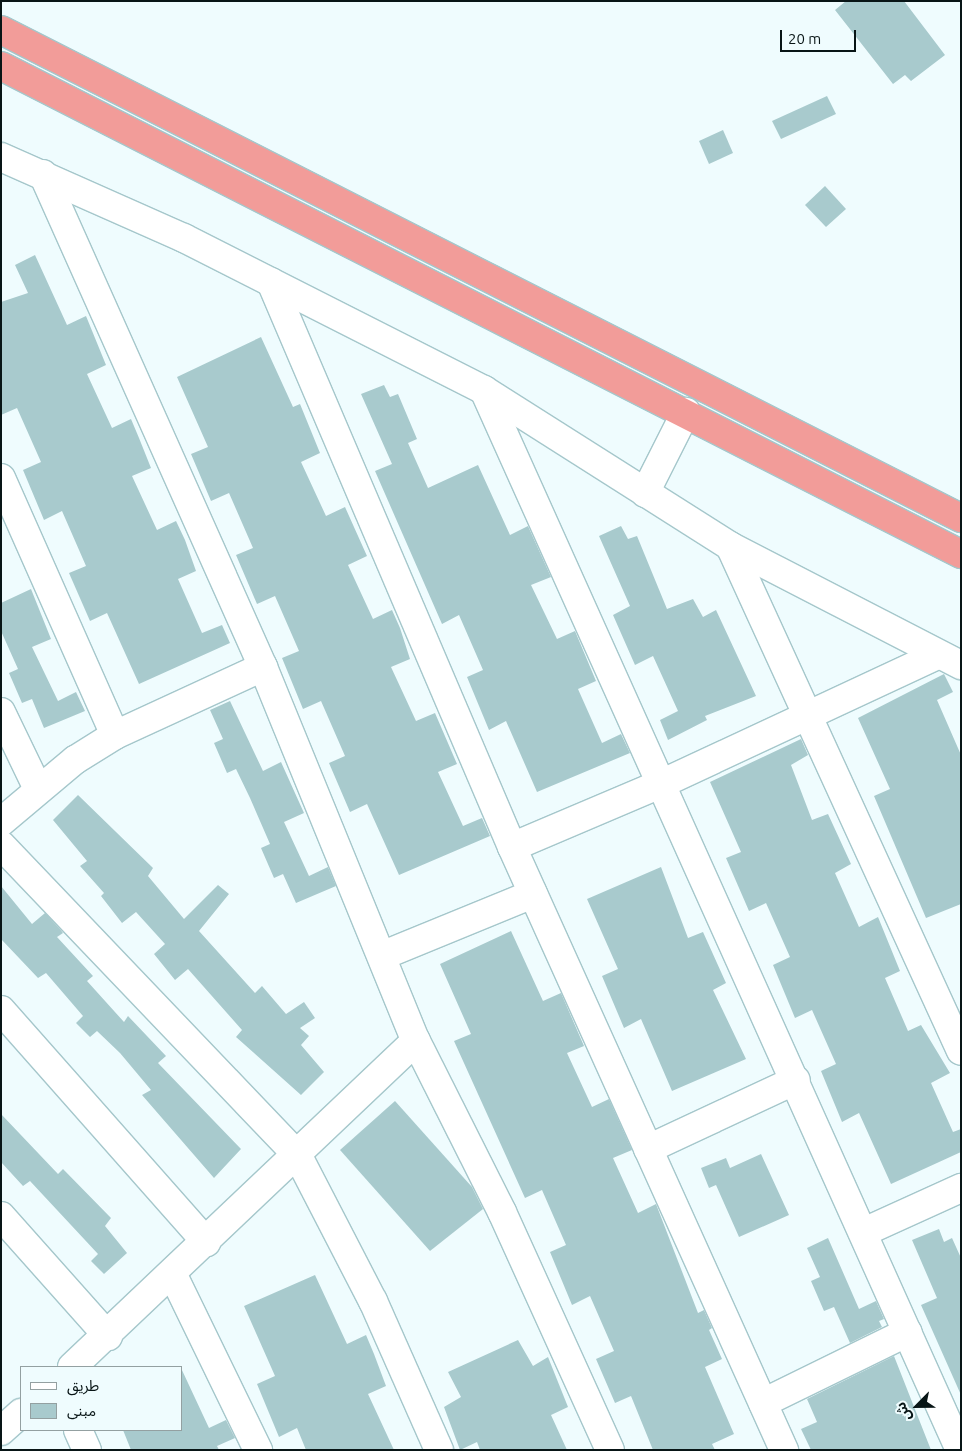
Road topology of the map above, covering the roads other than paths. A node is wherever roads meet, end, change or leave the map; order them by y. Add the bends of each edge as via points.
1 (1, 30) edge
2 (1, 66) edge
3 (1, 157) edge
4 (43, 174) junction
5 (271, 282) junction
6 (484, 390) junction
7 (686, 412) junction
8 (1, 478) edge
9 (645, 493) junction
10 (961, 518) edge
11 (730, 546) junction
12 (961, 554) edge
13 (955, 663) edge
14 (262, 667) junction
15 (1, 712) edge
16 (811, 716) junction
17 (115, 735) junction
18 (663, 783) junction
19 (38, 790) junction
20 (1, 822) edge
21 (1, 845) edge
22 (512, 847) junction
23 (533, 894) junction
24 (384, 955) junction
25 (1, 1010) edge
26 (416, 1042) junction
27 (961, 1051) edge
28 (796, 1080) junction
29 (648, 1149) junction
30 (298, 1156) junction
31 (961, 1188) edge
32 (1, 1216) edge
33 (864, 1232) junction
34 (206, 1242) junction
35 (173, 1275) junction
36 (908, 1332) junction
37 (108, 1336) junction
38 (73, 1366) edge
39 (763, 1403) junction
40 (20, 1414) edge
41 (1, 1431) edge
42 (78, 1431) edge
43 (87, 1450) edge
44 (258, 1450) edge
45 (439, 1450) edge
46 (610, 1450) edge
47 (784, 1450) edge
48 (960, 1450) edge

1 - 10 highway
2 - 7 highway
3 - 4 street
4 - 5 street
4 - 14 street
5 - 6 street
5 - 22 street
6 - 9 street
6 - 18 street
7 - 9 street
7 - 12 highway
8 - 17 street
9 - 11 street
11 - 13 street
11 - 16 street
13 - 16 street
14 - 17 street
14 - 24 street
15 - 19 street
16 - 18 street
16 - 27 street
17 - 19 street
18 - 22 street
18 - 28 street
19 - 20 street
21 - 30 street
22 - 23 street
23 - 24 street
23 - 29 street
24 - 26 street
25 - 34 street
26 - 30 street
26 - 46 street via 502,1212
28 - 29 street
28 - 33 street
29 - 39 street
30 - 34 street
30 - 45 street via 373,1301
31 - 33 street
32 - 37 street
33 - 36 street
34 - 35 street
35 - 37 street
35 - 44 street
36 - 39 street
36 - 48 street
37 - 38 street
39 - 47 street
40 - 41 street
42 - 43 street

